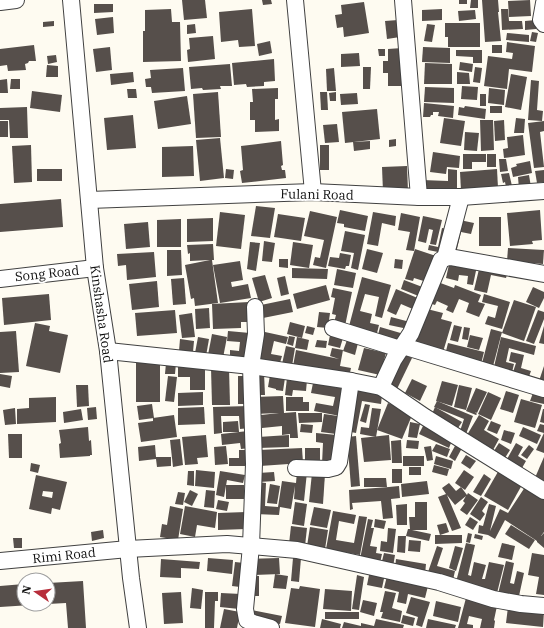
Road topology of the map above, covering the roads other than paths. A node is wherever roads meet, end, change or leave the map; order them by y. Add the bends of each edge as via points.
1 (16, 0) edge
2 (71, 0) edge
3 (295, 0) edge
4 (403, 0) edge
5 (0, 2) edge
6 (544, 3) edge
7 (544, 24) edge
8 (544, 190) edge
9 (313, 192) junction
10 (418, 197) junction
11 (461, 197) junction
12 (89, 200) junction
13 (445, 258) junction
14 (95, 268) junction
15 (544, 274) edge
16 (0, 278) edge
17 (255, 307) dead end
18 (333, 328) dead end
19 (402, 347) junction
20 (108, 351) junction
21 (251, 366) junction
22 (351, 381) junction
23 (381, 387) junction
24 (544, 389) edge
25 (296, 468) dead end
26 (544, 491) edge
27 (251, 546) junction
28 (128, 549) junction
29 (0, 561) edge
30 (544, 606) edge
31 (138, 628) edge
32 (270, 628) edge

1 - 5 street
2 - 12 street, Kinshasha Road
3 - 9 street
4 - 10 street
6 - 7 street via 541,20
8 - 11 street, Fulani Road
9 - 10 street, Fulani Road
9 - 12 street, Fulani Road
10 - 11 street, Fulani Road
11 - 13 street
12 - 14 street, Kinshasha Road
13 - 15 street
13 - 19 street via 441,260 411,333
14 - 16 street, Song Road
14 - 20 street, Kinshasha Road
17 - 21 street via 256,334
18 - 19 street
19 - 23 street
19 - 24 street
20 - 21 street
20 - 28 street, Kinshasha Road
21 - 22 street
21 - 27 street via 254,464
22 - 23 street
22 - 25 street via 339,462 336,467
23 - 26 street
27 - 28 street, Rimi Road via 227,544
27 - 30 street, Rimi Road via 297,550 439,582 494,598
27 - 32 street via 245,609 247,620
28 - 29 street, Rimi Road
28 - 31 street, Kinshasha Road

